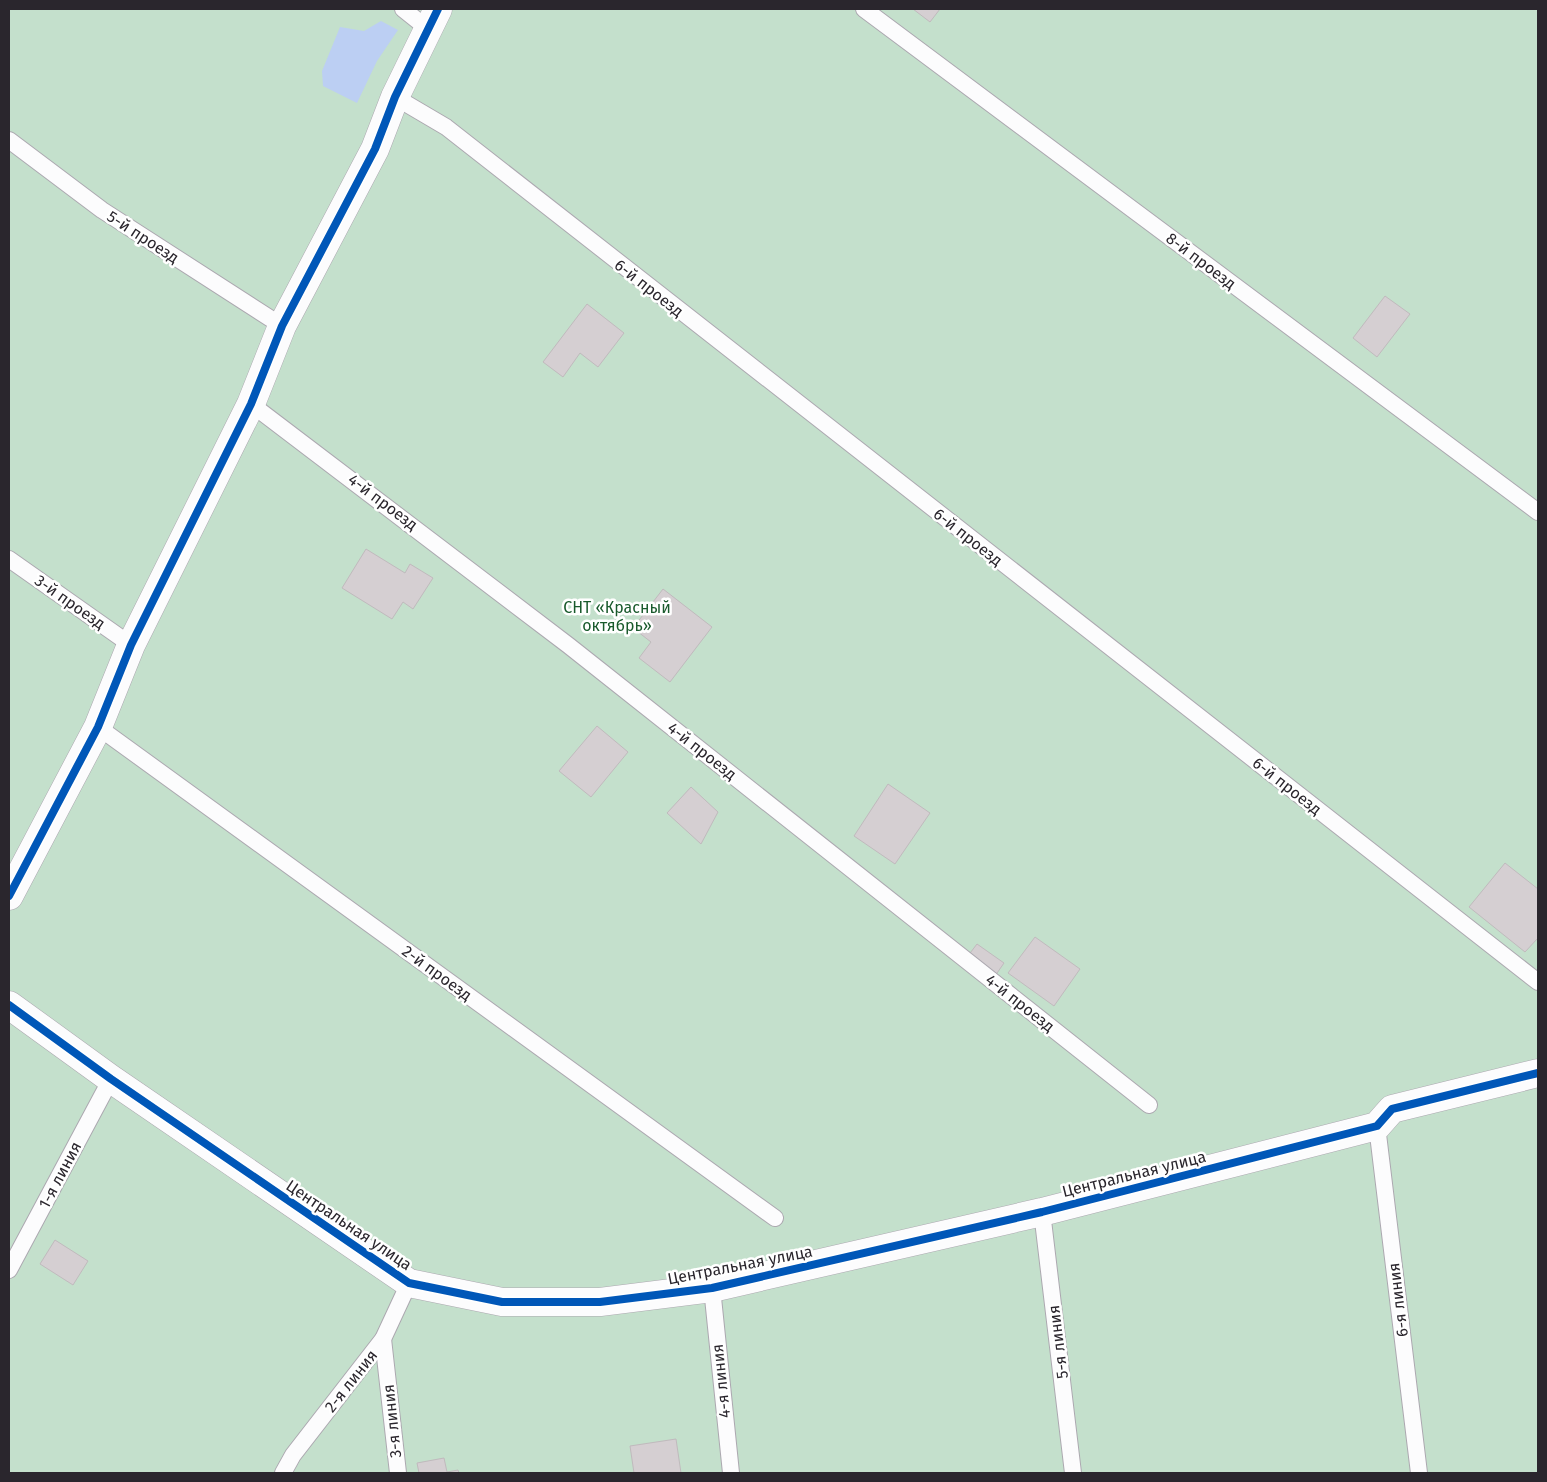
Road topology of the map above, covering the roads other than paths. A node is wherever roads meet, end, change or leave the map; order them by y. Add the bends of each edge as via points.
1 (403, 9) edge
2 (864, 9) edge
3 (433, 19) edge
4 (395, 97) junction
5 (9, 140) edge
6 (282, 326) junction
7 (251, 404) junction
8 (1538, 512) edge
9 (9, 559) edge
10 (131, 645) junction
11 (98, 728) junction
12 (9, 896) edge
13 (1538, 982) edge
14 (9, 1005) edge
15 (1538, 1074) edge
16 (111, 1079) junction
17 (1149, 1104) dead end
18 (1377, 1126) junction
19 (1042, 1212) junction
20 (776, 1218) dead end
21 (9, 1270) edge
22 (410, 1283) junction
23 (712, 1288) junction
24 (383, 1339) junction
25 (283, 1473) edge
26 (398, 1473) edge
27 (731, 1473) edge
28 (1073, 1473) edge
29 (1419, 1473) edge

1 - 3 lane
2 - 8 lane, 8-й проезд
3 - 4 street
4 - 6 street via 375,149
4 - 13 lane, 6-й проезд via 446,127
5 - 6 lane, 5-й проезд via 102,210
6 - 7 street
7 - 10 street
7 - 17 lane, 4-й проезд via 568,645
9 - 10 lane, 3-й проезд
10 - 11 street
11 - 12 street
11 - 20 lane, 2-й проезд
14 - 16 street, Центральная улица
15 - 18 street via 1392,1109
16 - 21 lane, 1-я линия
16 - 22 street, Центральная улица
18 - 19 street, Центральная улица
18 - 29 lane, 6-я линия
19 - 23 street, Центральная улица
19 - 28 lane, 5-я линия
22 - 23 street, Центральная улица via 502,1302 600,1302
22 - 24 lane, 2-я линия
23 - 27 lane, 4-я линия
24 - 25 lane, 2-я линия via 293,1455
24 - 26 lane, 3-я линия

